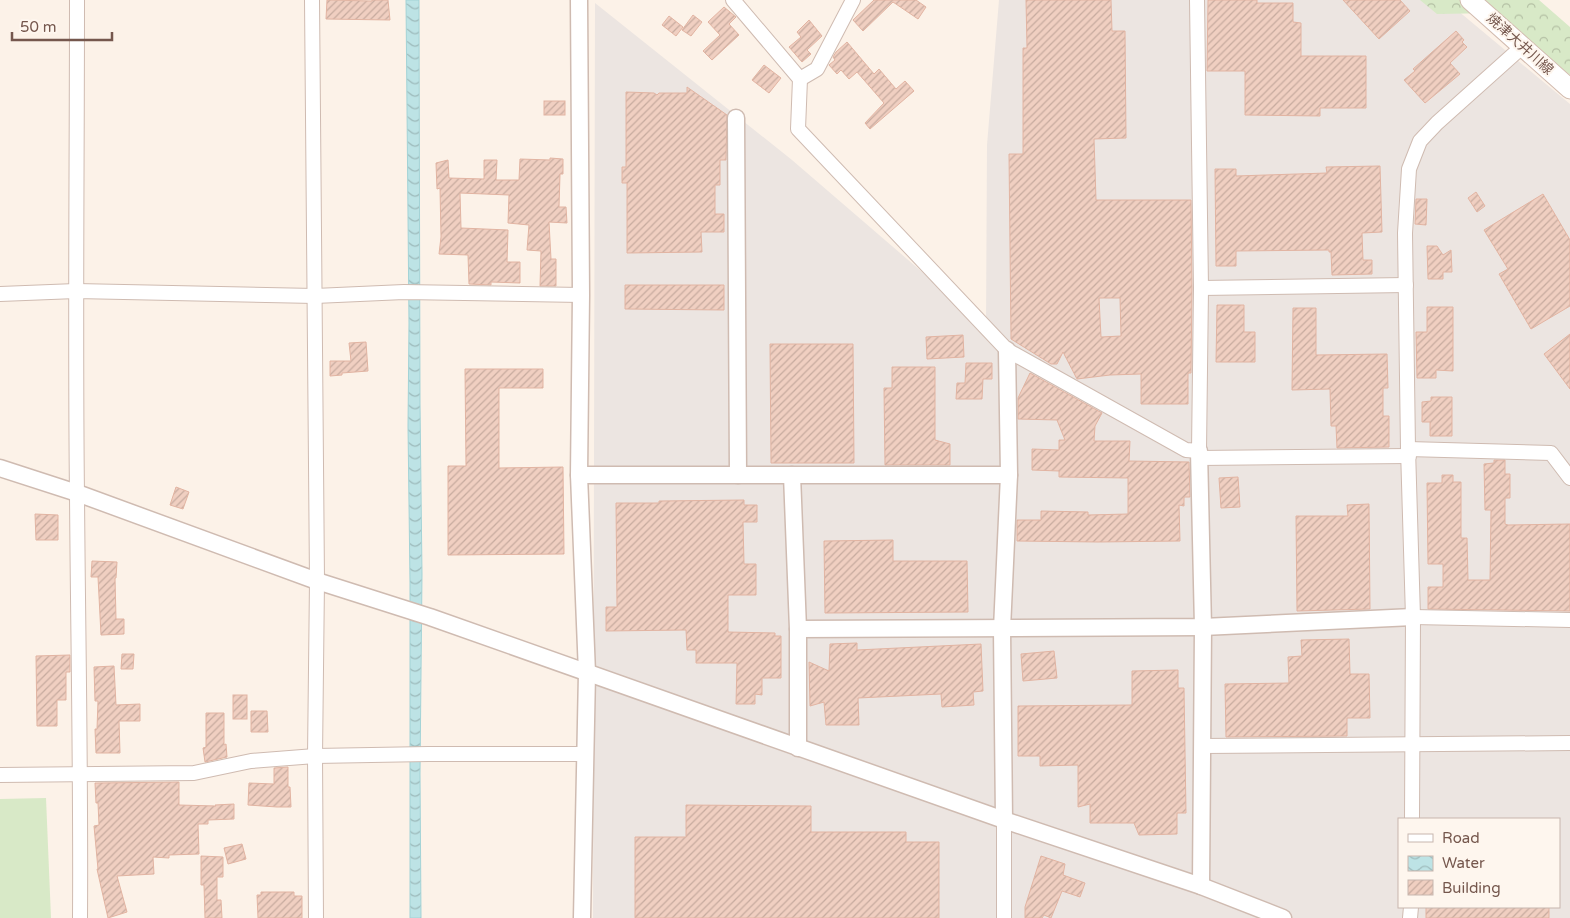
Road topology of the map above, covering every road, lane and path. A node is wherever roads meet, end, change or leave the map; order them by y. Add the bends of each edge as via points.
1 (77, 0) edge
2 (312, 0) edge
3 (579, 0) edge
4 (732, 0) edge
5 (853, 0) edge
6 (1198, 0) edge
7 (1470, 0) edge
8 (1523, 46) junction
9 (800, 78) junction
10 (1570, 89) edge
11 (736, 118) dead end
12 (1406, 285) junction
13 (1201, 288) junction
14 (76, 291) junction
15 (0, 294) edge
16 (581, 295) junction
17 (315, 296) junction
18 (1008, 350) junction
19 (1409, 452) junction
20 (1199, 454) junction
21 (0, 468) edge
22 (579, 475) junction
23 (738, 475) junction
24 (792, 475) junction
25 (1009, 475) junction
26 (1570, 478) edge
27 (77, 493) junction
28 (317, 581) junction
29 (1413, 617) junction
30 (1570, 620) edge
31 (1203, 627) junction
32 (798, 629) junction
33 (1002, 629) junction
34 (587, 673) junction
35 (1570, 743) edge
36 (1413, 744) junction
37 (1203, 746) junction
38 (798, 748) junction
39 (586, 754) junction
40 (315, 756) junction
41 (0, 775) edge
42 (81, 775) junction
43 (1412, 818) edge
44 (1004, 820) junction
45 (1201, 886) junction
46 (80, 918) edge
47 (316, 918) edge
48 (582, 918) edge
49 (1004, 918) edge
50 (1283, 918) edge

1 - 14 street
2 - 17 street
3 - 16 street
4 - 9 street
5 - 9 street via 816,69
6 - 13 street
7 - 8 main road, 焼津大井川線
8 - 10 main road, 焼津大井川線
8 - 12 street via 1420,141 1409,169
9 - 18 street via 798,129
11 - 23 street
12 - 13 street
12 - 19 street
13 - 20 street
14 - 15 street
14 - 17 street
14 - 27 street
16 - 17 street via 404,292
16 - 22 street
17 - 28 street
18 - 20 street via 1186,450
18 - 25 street
19 - 20 street
19 - 26 street via 1551,453
19 - 29 street
20 - 31 street
21 - 27 street
22 - 23 street
22 - 34 street
23 - 24 street
24 - 25 street
24 - 32 street
25 - 33 street
27 - 28 street
27 - 42 street
28 - 34 street
28 - 40 street
29 - 30 street
29 - 31 street
29 - 36 street
31 - 33 street
31 - 37 street
32 - 33 street
32 - 38 street
33 - 44 street
34 - 38 street
34 - 39 street
35 - 36 street
36 - 37 street
36 - 43 street
37 - 45 street
38 - 44 street
39 - 40 street
39 - 48 street
40 - 42 street via 251,761 194,773
40 - 47 street
41 - 42 street
42 - 46 street
44 - 45 street
44 - 49 street
45 - 50 street

